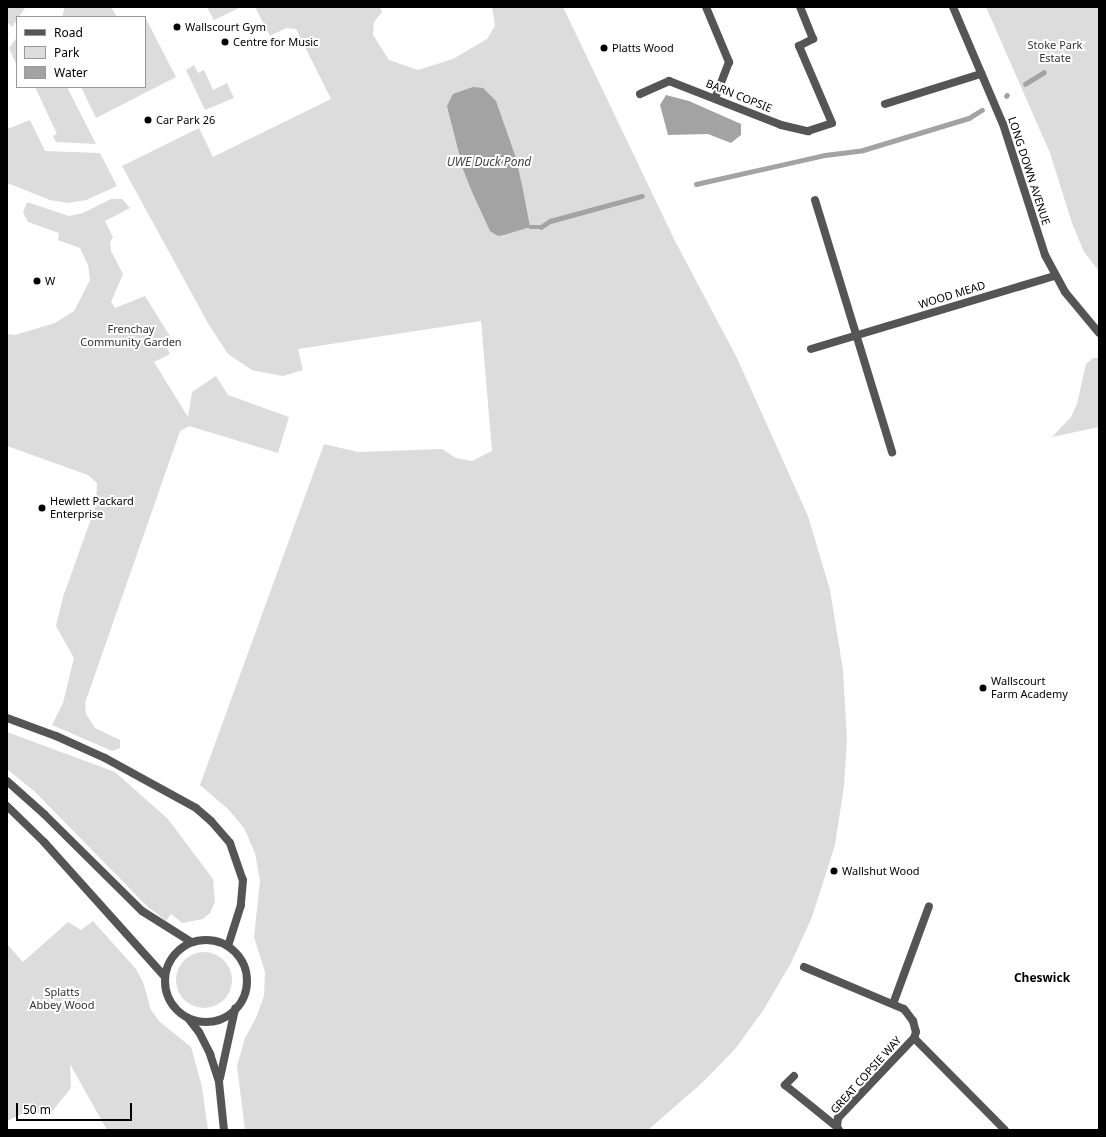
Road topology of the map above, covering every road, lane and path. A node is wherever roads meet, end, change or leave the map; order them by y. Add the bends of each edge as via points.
1 (706, 7) edge
2 (800, 7) edge
3 (953, 7) edge
4 (981, 74) junction
5 (640, 94) dead end
6 (715, 98) junction
7 (885, 104) dead end
8 (815, 200) dead end
9 (1054, 276) junction
10 (1099, 333) edge
11 (856, 336) junction
12 (811, 349) dead end
13 (892, 452) dead end
14 (7, 718) edge
15 (7, 782) edge
16 (7, 806) edge
17 (930, 906) dead end
18 (191, 942) junction
19 (228, 946) junction
20 (804, 966) dead end
21 (165, 977) junction
22 (893, 1004) junction
23 (235, 1009) junction
24 (187, 1017) junction
25 (914, 1038) junction
26 (794, 1076) dead end
27 (219, 1082) junction
28 (838, 1129) edge
29 (224, 1130) edge
30 (1005, 1130) edge

1 - 6 street via 729,62
2 - 6 street, BARN COPSIE via 813,39 799,46 832,123 808,131 781,126
3 - 4 street, LONG DOWN AVENUE
4 - 7 street
4 - 9 street, LONG DOWN AVENUE via 1018,166 1045,255
5 - 6 street, BARN COPSIE via 669,81
8 - 11 street
9 - 10 street, LONG DOWN AVENUE
9 - 11 street, WOOD MEAD
11 - 12 street, WOOD MEAD
11 - 13 street
14 - 19 street via 105,758 196,808 211,821 230,843 243,880 241,905
15 - 18 street via 44,814 142,911
16 - 21 street via 44,842
17 - 22 street
18 - 19 street via 210,940
18 - 21 street via 173,956
19 - 23 street via 243,964 246,975 246,987
20 - 22 street
21 - 24 street via 170,1001
22 - 25 street via 904,1009 913,1021 916,1032
23 - 24 street via 225,1017 213,1021
23 - 27 street
24 - 27 street via 206,1043
25 - 28 street, GREAT COPSIE WAY via 838,1118
25 - 30 street
26 - 28 street, GREAT COPSIE WAY via 785,1085
27 - 29 street

